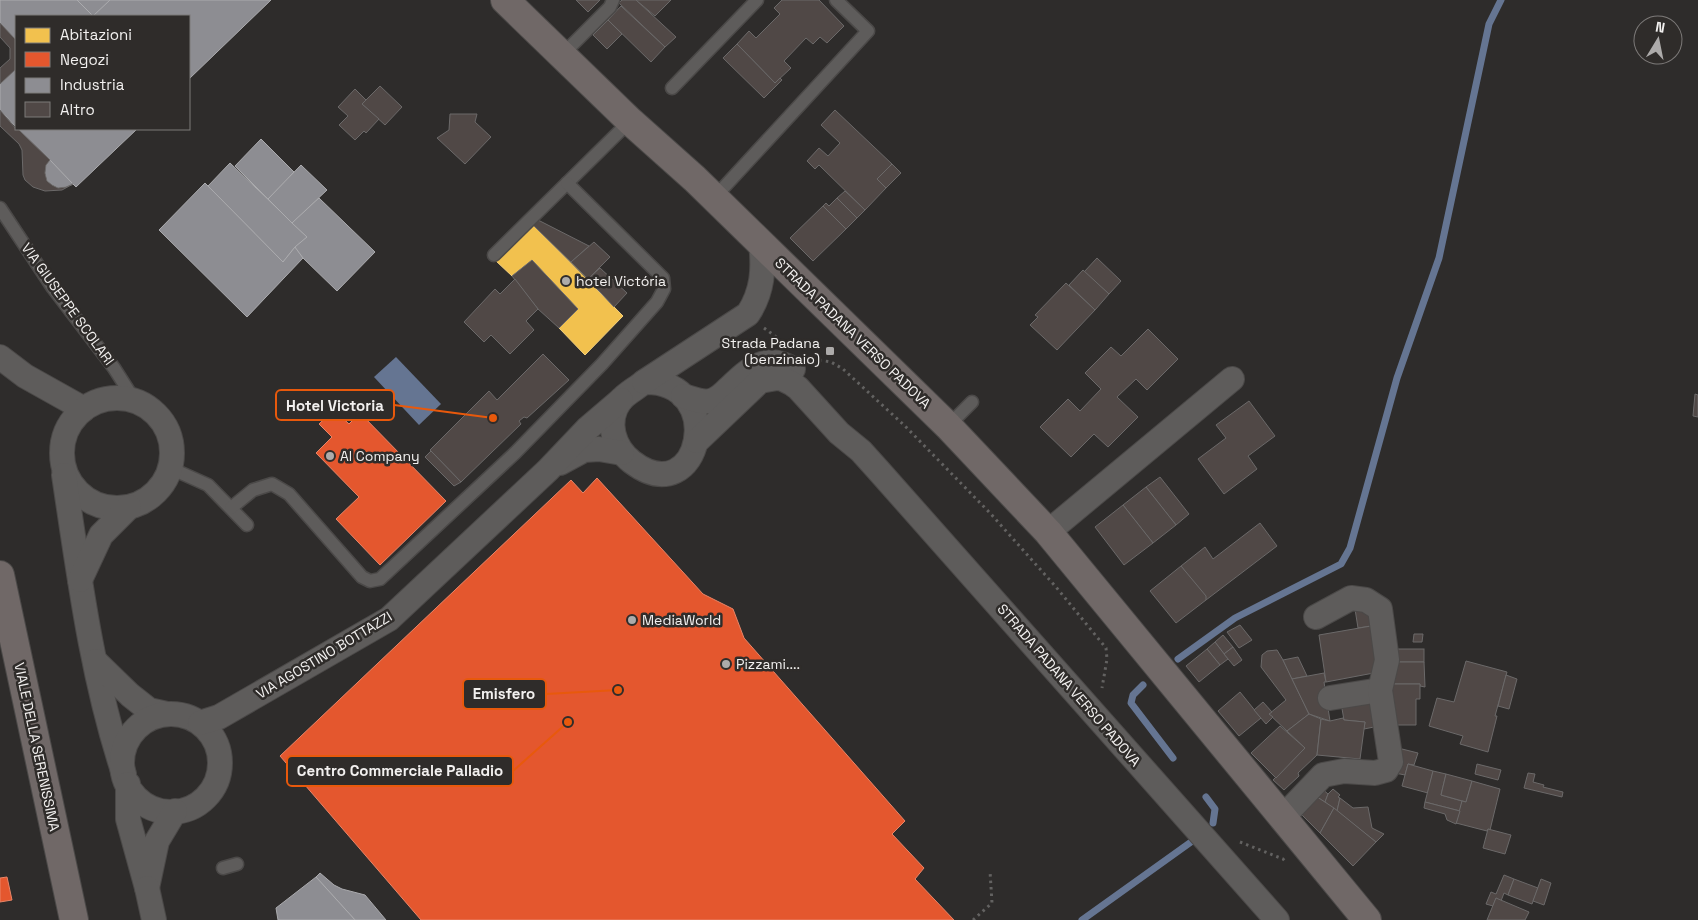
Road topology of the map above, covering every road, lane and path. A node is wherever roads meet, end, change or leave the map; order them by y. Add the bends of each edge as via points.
1 (505, 0) edge
2 (613, 0) edge
3 (757, 0) edge
4 (836, 0) edge
5 (561, 56) junction
6 (672, 88) dead end
7 (630, 121) junction
8 (567, 183) junction
9 (714, 198) junction
10 (0, 208) edge
11 (761, 243) junction
12 (494, 255) dead end
13 (758, 322) dead end
14 (785, 344) dead end
15 (0, 357) edge
16 (807, 359) dead end
17 (1232, 379) dead end
18 (644, 382) junction
19 (683, 396) junction
20 (621, 400) junction
21 (135, 401) junction
22 (972, 402) dead end
23 (84, 409) junction
24 (948, 426) junction
25 (697, 441) junction
26 (861, 451) junction
27 (622, 453) junction
28 (63, 464) junction
29 (170, 468) junction
30 (548, 470) junction
31 (129, 507) junction
32 (231, 508) junction
33 (247, 525) dead end
34 (1048, 532) junction
35 (0, 574) edge
36 (80, 580) junction
37 (1316, 616) dead end
38 (95, 662) junction
39 (1380, 690) junction
40 (1102, 691) dead end
41 (1330, 698) dead end
42 (167, 714) junction
43 (200, 723) junction
44 (126, 779) junction
45 (175, 811) junction
46 (1283, 817) junction
47 (1232, 839) dead end
48 (236, 864) dead end
49 (1289, 867) dead end
50 (223, 868) dead end
51 (990, 871) dead end
52 (147, 888) junction
53 (74, 920) edge
54 (154, 920) edge
55 (973, 920) edge
56 (1276, 920) edge
57 (1367, 920) edge

1 - 5 main road, STRADA PADANA VERSO PADOVA
2 - 5 lane via 610,7
3 - 6 lane
4 - 9 lane via 868,31
5 - 7 main road, STRADA PADANA VERSO PADOVA
7 - 8 lane
7 - 9 main road, STRADA PADANA VERSO PADOVA
8 - 12 lane
8 - 32 lane via 663,278 664,289 657,302 596,370 515,453 400,562 380,579 370,581 362,577 288,494 272,484 253,490
9 - 11 main road, STRADA PADANA VERSO PADOVA
10 - 21 lane, VIA GIUSEPPE SCOLARI
11 - 18 street, STRADA PADANA VERSO PADOVA via 762,282 748,314
11 - 24 main road, STRADA PADANA VERSO PADOVA
13 - 14 path
15 - 23 street via 25,376
16 - 40 path via 831,362 848,373 990,513 1056,587 1106,648
17 - 34 street
18 - 19 street, STRADA PADANA VERSO PADOVA via 666,385
18 - 20 street, STRADA PADANA VERSO PADOVA
19 - 25 street, STRADA PADANA VERSO PADOVA via 690,404 697,423
19 - 26 street, STRADA PADANA VERSO PADOVA via 709,401 722,395 753,367 770,362 786,365 801,374 846,426
20 - 27 street, STRADA PADANA VERSO PADOVA via 612,427
20 - 30 street, VIA AGOSTINO BOTTAZZI via 587,429
21 - 23 street, VIA GIUSEPPE SCOLARI via 118,398 100,401
21 - 29 street, VIA GIUSEPPE SCOLARI via 153,412 166,428 172,447
22 - 24 lane
23 - 28 street, VIA GIUSEPPE SCOLARI via 72,420 65,434
24 - 34 main road, STRADA PADANA VERSO PADOVA
25 - 26 street, STRADA PADANA VERSO PADOVA via 756,384 777,378 798,388 839,433
25 - 27 street, STRADA PADANA VERSO PADOVA via 686,465 668,474 638,467
26 - 56 street, STRADA PADANA VERSO PADOVA
27 - 30 street, VIA AGOSTINO BOTTAZZI via 584,450
28 - 31 street, VIA GIUSEPPE SCOLARI via 68,478 87,500 100,506
28 - 36 street, VIA GIUSEPPE SCOLARI
29 - 31 street, VIA GIUSEPPE SCOLARI via 155,493
29 - 32 lane via 208,485
30 - 43 street, VIA AGOSTINO BOTTAZZI via 389,619 219,717
31 - 36 street, VIA GIUSEPPE SCOLARI via 102,536
32 - 33 lane
34 - 46 main road, STRADA PADANA VERSO PADOVA
35 - 53 main road, VIALE DELLA SERENISSIMA
36 - 38 street, VIA GIUSEPPE SCOLARI
37 - 39 street via 1351,598 1366,600 1380,609 1387,660
38 - 42 street via 149,710
38 - 44 street, VIA GIUSEPPE SCOLARI via 112,737
39 - 41 street
39 - 46 street via 1392,762 1386,770 1323,775
42 - 43 street via 184,716
42 - 44 street, VIA GIUSEPPE SCOLARI via 141,724 132,735 122,760
43 - 45 street via 216,743 219,773 203,800 190,808
44 - 45 street, VIA GIUSEPPE SCOLARI via 136,796 147,805
44 - 52 street, VIA GIUSEPPE SCOLARI via 128,819
45 - 52 street, VIA GIUSEPPE SCOLARI via 157,841
46 - 57 main road, STRADA PADANA VERSO PADOVA
47 - 49 path via 1283,859
48 - 50 lane
51 - 55 path via 992,903
52 - 54 street, VIA GIUSEPPE SCOLARI

